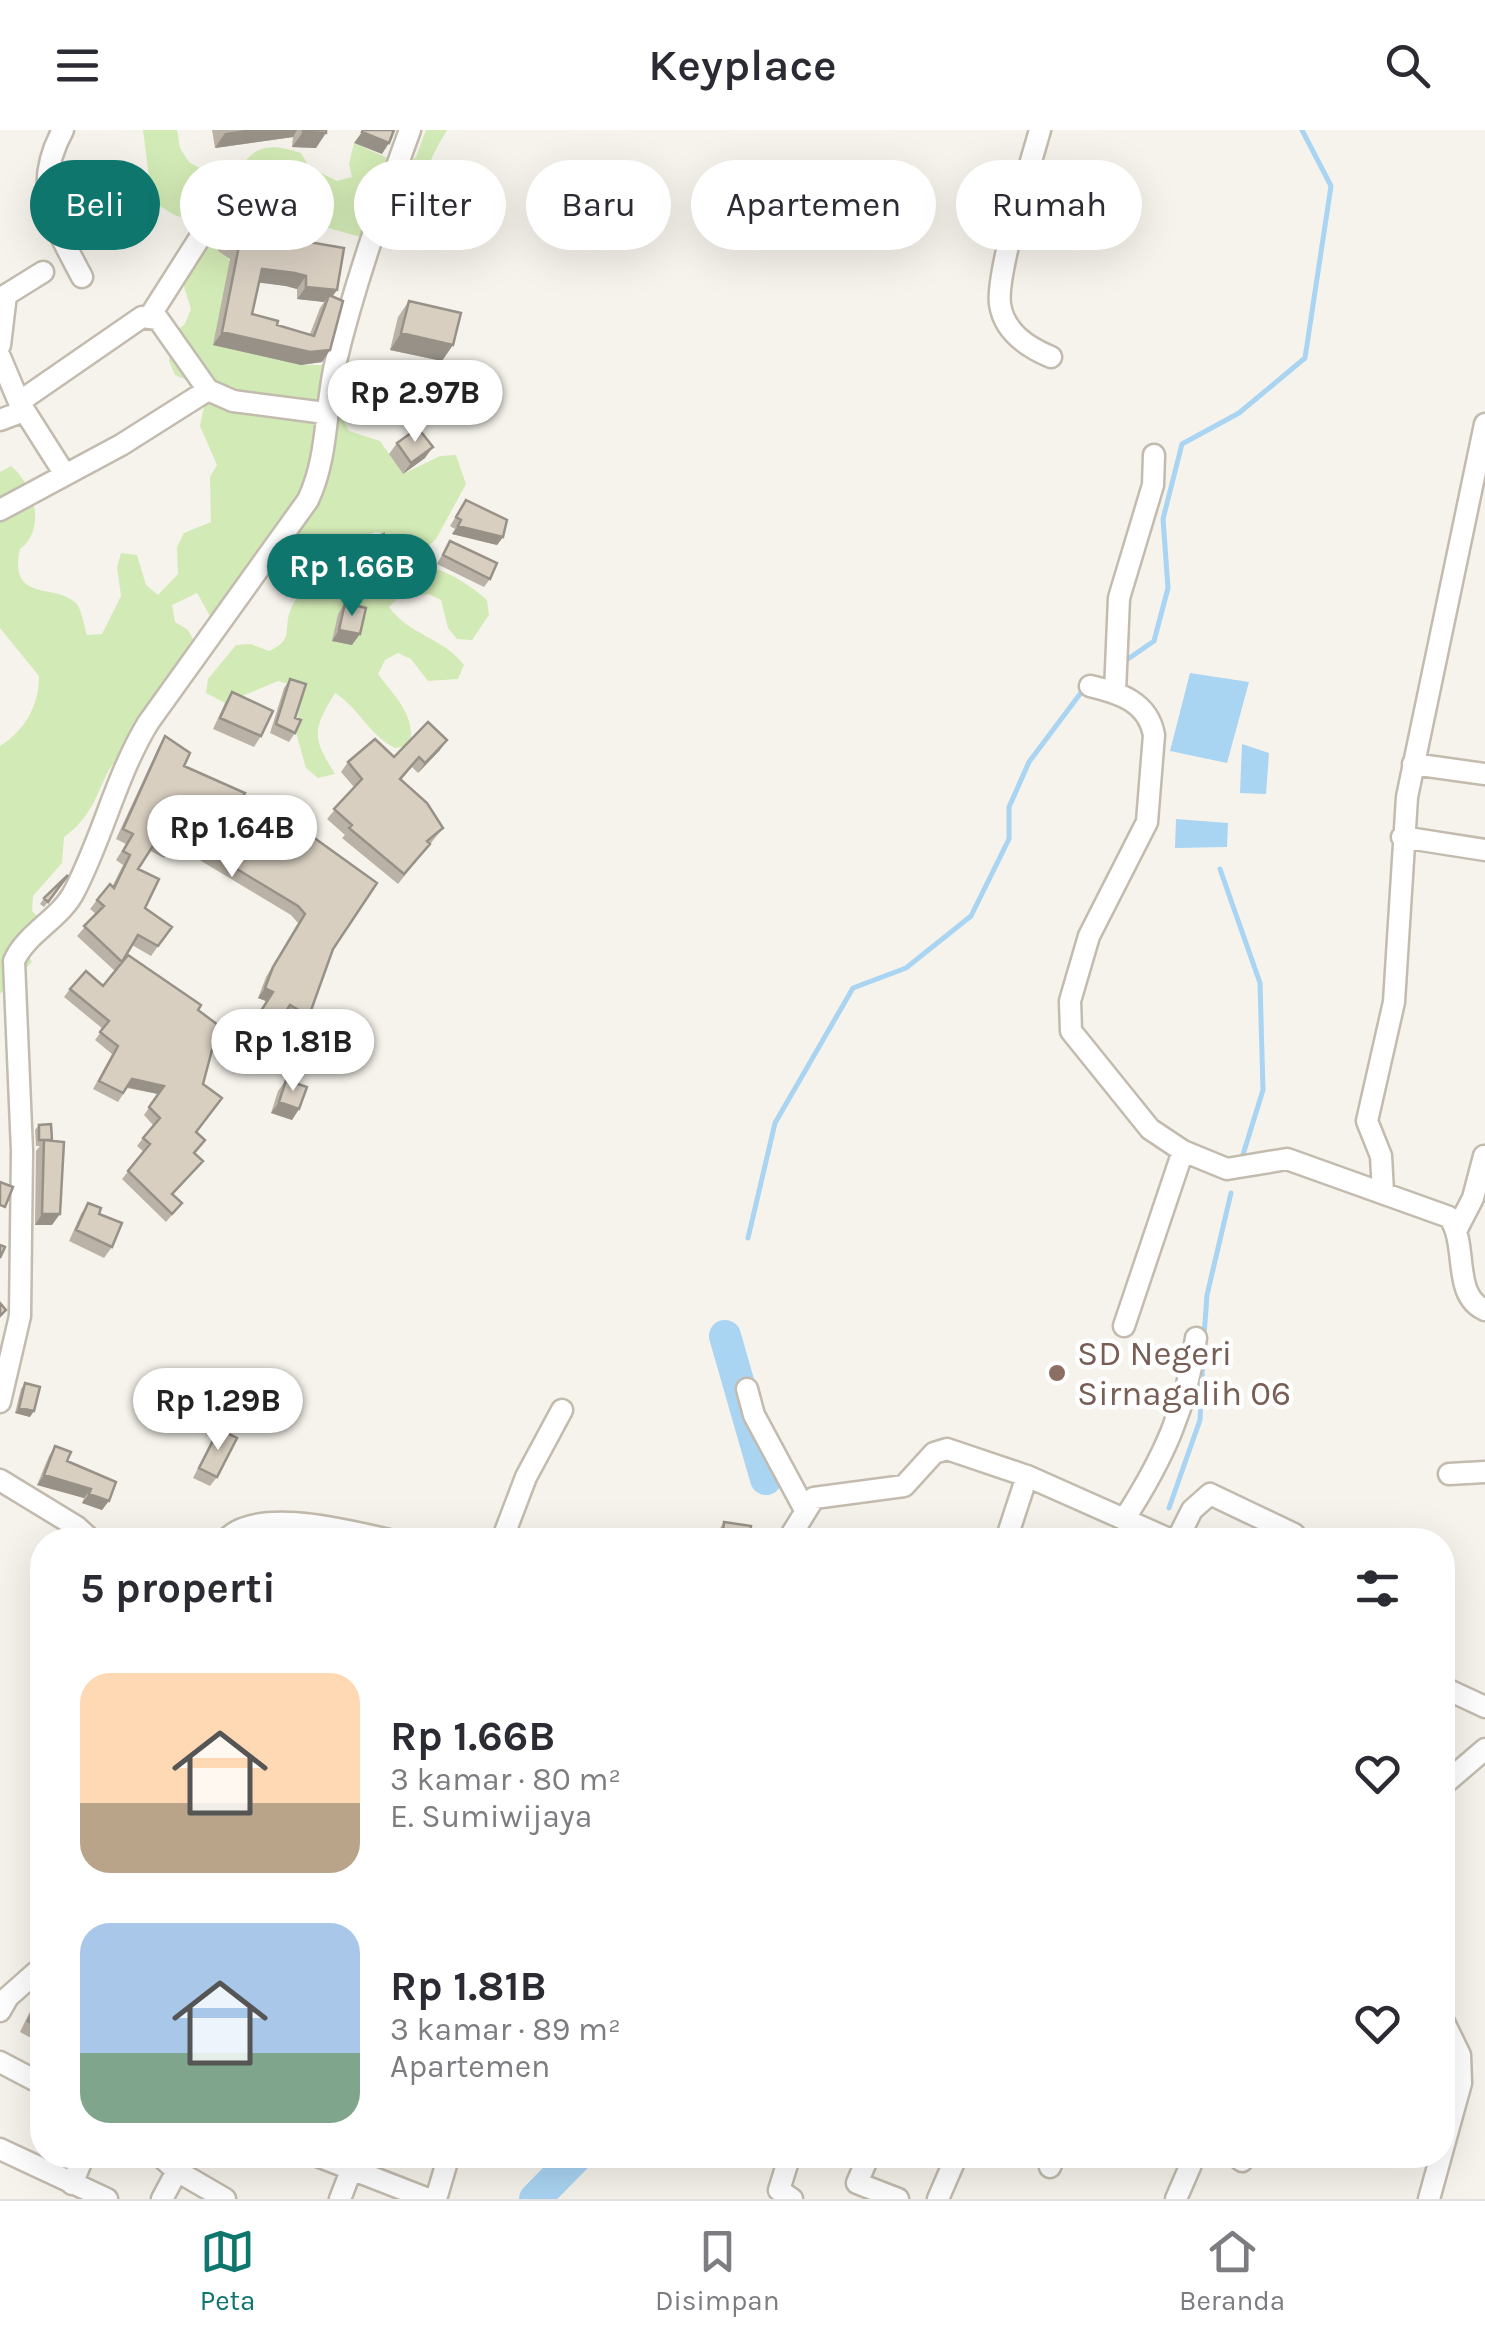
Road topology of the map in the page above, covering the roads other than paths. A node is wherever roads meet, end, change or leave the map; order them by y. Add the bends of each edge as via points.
1 (63, 130) edge
2 (410, 130) edge
3 (1040, 130) edge
4 (192, 250) edge
5 (43, 272) dead end
6 (82, 277) dead end
7 (150, 316) junction
8 (0, 345) edge
9 (0, 356) edge
10 (1051, 357) dead end
11 (208, 390) junction
12 (21, 406) junction
13 (325, 413) junction
14 (0, 420) edge
15 (1485, 424) edge
16 (1154, 456) dead end
17 (64, 474) junction
18 (0, 510) edge
19 (1090, 686) dead end
20 (1116, 686) junction
21 (1414, 764) junction
22 (1485, 774) edge
23 (1402, 837) junction
24 (1485, 850) edge
25 (6, 983) edge
26 (1183, 1151) junction
27 (1484, 1156) edge
28 (1383, 1192) junction
29 (1457, 1229) junction
30 (1485, 1310) edge
31 (1124, 1326) dead end
32 (1196, 1338) dead end
33 (747, 1389) dead end
34 (0, 1402) edge
35 (562, 1410) dead end
36 (1485, 1472) edge
37 (1449, 1474) dead end
38 (1027, 1476) junction
39 (0, 1480) edge
40 (804, 1508) junction
41 (1125, 1518) junction
42 (79, 1528) edge
43 (237, 1528) edge
44 (308, 1528) edge
45 (507, 1528) edge
46 (794, 1528) edge
47 (1010, 1528) edge
48 (1147, 1528) edge
49 (1181, 1528) edge
50 (1281, 1528) edge
51 (1455, 1693) edge
52 (1485, 1706) edge
53 (1485, 1749) edge
54 (1455, 1775) edge
55 (30, 1977) edge
56 (0, 2011) edge
57 (1455, 2048) edge
58 (0, 2062) edge
59 (1462, 2064) junction
60 (1485, 2066) edge
61 (30, 2078) edge
62 (1455, 2108) edge
63 (0, 2150) edge
64 (30, 2164) edge
65 (38, 2168) edge
66 (79, 2168) edge
67 (174, 2168) edge
68 (352, 2168) edge
69 (364, 2168) edge
70 (445, 2168) edge
71 (786, 2168) edge
72 (862, 2168) edge
73 (951, 2168) edge
74 (1190, 2168) edge
75 (1438, 2168) edge
76 (177, 2171) junction
77 (72, 2184) junction
78 (107, 2199) edge
79 (162, 2199) edge
80 (225, 2199) edge
81 (340, 2199) edge
82 (428, 2199) edge
83 (436, 2199) edge
84 (792, 2199) edge
85 (898, 2199) edge
86 (938, 2199) edge
87 (1176, 2199) edge
88 (1429, 2199) edge

1 - 6 street via 51,152 49,214
2 - 13 street via 374,227
3 - 10 street via 999,300 1020,340
4 - 7 street
5 - 8 street via 6,295
7 - 11 street
7 - 12 street
9 - 12 street
11 - 13 street via 234,401
11 - 17 street
12 - 14 street
12 - 17 street
13 - 25 street via 320,474 308,500 148,723 126,760 75,891 23,945
15 - 21 street
16 - 20 street via 1153,485 1118,598
17 - 18 street
19 - 20 street
20 - 26 street via 1152,723 1147,822 1090,936 1068,1016 1102,1074 1150,1130
21 - 22 street
21 - 23 street
23 - 24 street
23 - 28 street via 1394,1002 1367,1121 1381,1156
25 - 34 street via 22,1151 20,1316
26 - 28 street via 1227,1169 1287,1160
26 - 31 street
27 - 29 street
28 - 29 street via 1441,1212
29 - 30 street via 1467,1294
32 - 41 street via 1172,1439
33 - 40 street
35 - 45 street
36 - 37 street
38 - 40 street via 940,1449 904,1486 826,1493
38 - 41 street
38 - 47 street
39 - 42 street
40 - 46 street
41 - 48 street
43 - 44 street via 267,1522
49 - 50 street via 1210,1494
51 - 52 street
53 - 54 street
55 - 56 street
57 - 59 street
58 - 61 street
59 - 60 street
59 - 62 street
63 - 64 street
65 - 77 street
66 - 77 street
67 - 76 street
68 - 81 street
69 - 82 street
70 - 83 street
71 - 84 street via 780,2190
72 - 85 street via 856,2183
73 - 86 street
74 - 87 street
75 - 88 street
76 - 79 street
76 - 80 street
77 - 78 street

